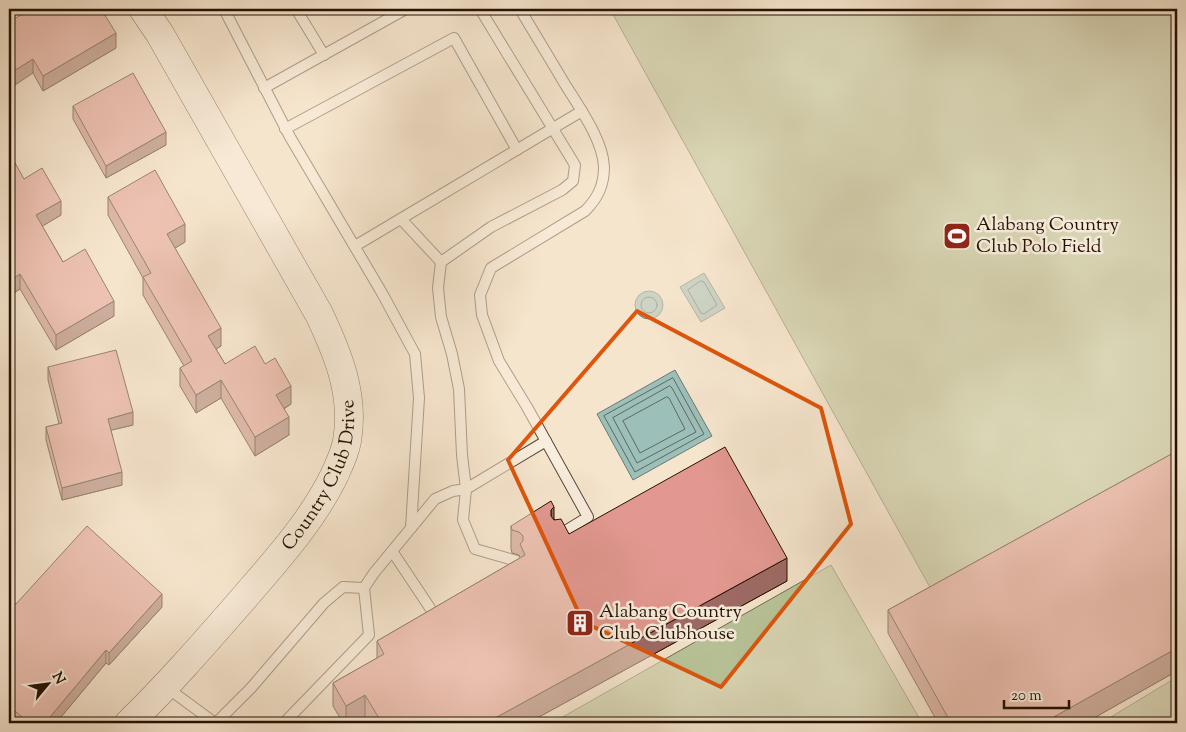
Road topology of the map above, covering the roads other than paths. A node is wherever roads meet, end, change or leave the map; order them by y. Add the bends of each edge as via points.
1 (143, 9) edge
2 (224, 9) edge
3 (296, 9) edge
4 (406, 9) edge
5 (480, 9) edge
6 (520, 9) edge
7 (159, 22) edge
8 (324, 55) junction
9 (264, 88) junction
10 (582, 111) junction
11 (285, 129) junction
12 (553, 129) junction
13 (517, 150) junction
14 (402, 218) junction
15 (355, 246) junction
16 (441, 262) junction
17 (546, 440) junction
18 (466, 489) junction
19 (411, 528) junction
20 (557, 536) edge
21 (392, 551) junction
22 (516, 561) edge
23 (364, 588) junction
24 (430, 608) edge
25 (166, 687) junction
26 (129, 723) edge
27 (215, 723) edge
28 (284, 723) edge

1 - 7 street, Country Club Drive
2 - 9 lane
3 - 8 lane
4 - 8 lane
5 - 12 lane
6 - 10 lane
7 - 25 street, Country Club Drive via 319,314 335,348 350,409 347,442 340,464 301,530
8 - 9 lane
9 - 11 lane
10 - 12 lane
10 - 17 lane via 600,146 604,165 602,184 595,201 585,211 491,268 480,296 482,315 499,361
11 - 13 lane via 454,38
11 - 15 lane
12 - 13 lane
12 - 16 lane via 576,165 573,181 491,227
13 - 14 lane
14 - 15 lane
14 - 16 lane
15 - 19 lane via 415,354 419,398
16 - 18 lane via 438,288 441,317 459,389
17 - 18 lane
17 - 20 lane via 588,517
18 - 19 lane via 435,499
18 - 22 lane via 463,520 475,550
19 - 21 lane
21 - 23 lane
21 - 24 lane
23 - 27 lane via 343,587 324,603 251,688
23 - 28 lane via 369,635
25 - 26 street, Country Club Drive
25 - 27 lane

